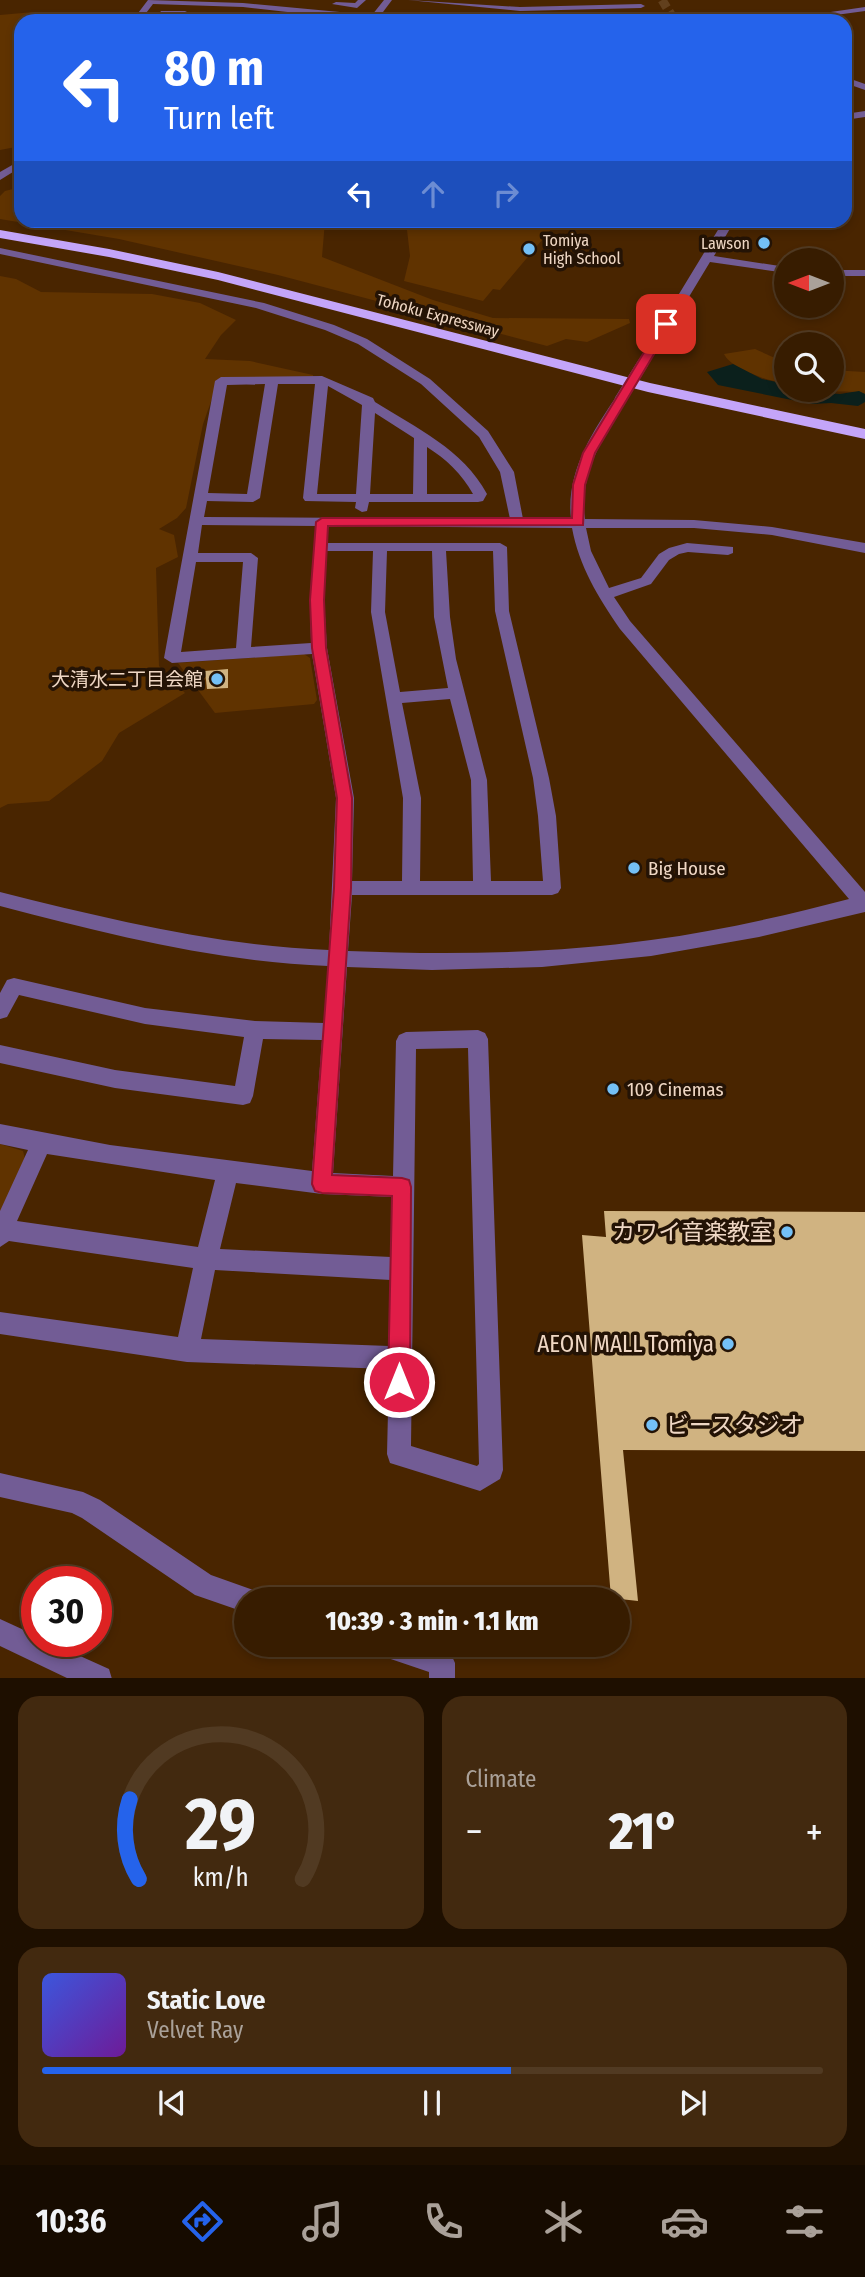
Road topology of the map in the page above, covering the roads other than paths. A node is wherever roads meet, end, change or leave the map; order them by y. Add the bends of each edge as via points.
1 (294, 0) edge
2 (362, 0) edge
3 (388, 0) edge
4 (412, 0) edge
5 (150, 2) edge
6 (639, 3) edge
7 (520, 4) edge
8 (865, 11) edge
9 (163, 14) edge
10 (194, 14) edge
11 (311, 14) edge
12 (376, 14) edge
13 (837, 14) edge
14 (0, 226) edge
15 (725, 228) edge
16 (0, 235) edge
17 (0, 251) edge
18 (707, 258) junction
19 (774, 268) edge
20 (844, 273) edge
21 (865, 273) edge
22 (272, 380) junction
23 (322, 380) junction
24 (369, 401) junction
25 (865, 425) edge
26 (865, 434) edge
27 (421, 435) junction
28 (201, 497) junction
29 (362, 499) junction
30 (419, 499) junction
31 (197, 521) junction
32 (322, 522) junction
33 (360, 522) junction
34 (517, 522) junction
35 (578, 522) junction
36 (320, 547) junction
37 (380, 547) junction
38 (439, 548) junction
39 (865, 548) edge
40 (728, 550) dead end
41 (191, 557) junction
42 (604, 595) junction
43 (319, 648) junction
44 (243, 654) junction
45 (455, 692) junction
46 (392, 698) junction
47 (411, 887) junction
48 (482, 887) junction
49 (343, 888) junction
50 (0, 899) edge
51 (864, 904) edge
52 (337, 958) junction
53 (0, 1011) edge
54 (255, 1030) junction
55 (331, 1032) junction
56 (0, 1054) edge
57 (0, 1134) edge
58 (41, 1144) junction
59 (228, 1173) junction
60 (322, 1184) junction
61 (402, 1187) junction
62 (1, 1233) edge
63 (206, 1259) junction
64 (401, 1269) junction
65 (0, 1323) edge
66 (187, 1350) junction
67 (399, 1358) junction
68 (0, 1485) edge
69 (234, 1596) edge
70 (0, 1632) edge
71 (423, 1657) edge
72 (99, 1678) edge
73 (442, 1678) edge

1 - 2 street via 357,6
3 - 12 street
4 - 7 street
5 - 11 street
6 - 7 street
8 - 13 street
9 - 10 street
14 - 25 highway, Tohoku Expressway via 186,260 654,380
15 - 18 street
16 - 26 highway, Tohoku Expressway via 253,285 648,388
17 - 34 street via 286,312 376,347 425,378 484,434 505,466
18 - 19 street
18 - 35 street, bridge via 582,469
20 - 21 street
22 - 23 street
22 - 28 street via 221,382
22 - 28 street via 253,498
23 - 24 street
23 - 29 street via 310,498
24 - 27 street
24 - 29 street
27 - 30 street
27 - 30 street via 460,465 480,494 478,498
28 - 31 street
29 - 30 street
29 - 33 street
31 - 32 street
31 - 41 street
32 - 33 street
32 - 36 street
33 - 34 street
34 - 35 street
35 - 39 street via 716,525
35 - 42 street via 590,569
36 - 37 street
36 - 43 street
37 - 38 street
37 - 46 street via 378,612
38 - 45 street via 442,617
38 - 48 street via 500,547 502,611 547,816 552,888
40 - 42 street via 687,547 674,551 646,581
41 - 44 street via 251,558
41 - 44 street via 172,658
42 - 51 street
43 - 44 street
43 - 49 street via 345,798
45 - 46 street
45 - 48 street via 479,780
46 - 47 street via 413,811
47 - 48 street
47 - 49 street
49 - 52 street
50 - 52 street via 167,939
51 - 52 street via 704,941 618,953 533,960
52 - 55 street
53 - 54 street via 14,986 145,1016
54 - 55 street
54 - 56 street via 243,1096 115,1079
55 - 60 street
57 - 58 street
58 - 59 street
58 - 62 street
59 - 60 street
59 - 63 street
60 - 61 street
61 - 64 street
61 - 67 street via 406,1041 478,1039 491,1470 480,1479 399,1454
62 - 63 street
63 - 64 street
63 - 66 street
64 - 67 street
65 - 66 street
66 - 67 street
68 - 69 street via 91,1508 204,1586
70 - 72 street
71 - 73 street via 442,1663

